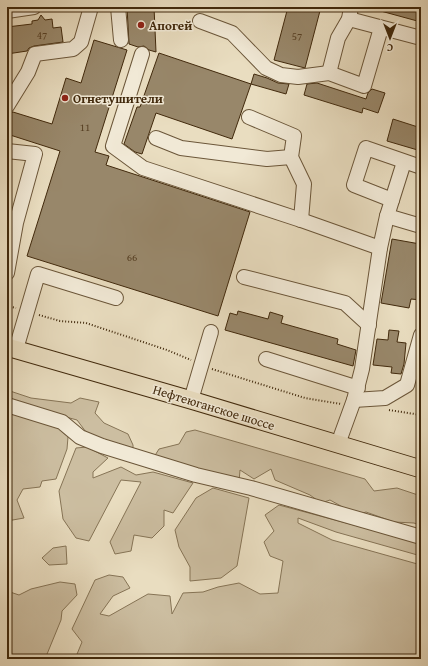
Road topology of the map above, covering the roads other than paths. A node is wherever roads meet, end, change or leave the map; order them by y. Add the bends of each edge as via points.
1 (34, 7) edge
2 (91, 7) edge
3 (118, 7) edge
4 (7, 11) edge
5 (350, 13) edge
6 (200, 21) dead end
7 (381, 28) junction
8 (421, 38) edge
9 (121, 40) dead end
10 (142, 54) dead end
11 (329, 73) junction
12 (7, 106) edge
13 (249, 117) dead end
14 (156, 138) dead end
15 (7, 151) edge
16 (291, 156) junction
17 (404, 162) junction
18 (421, 167) edge
19 (392, 200) junction
20 (387, 216) junction
21 (301, 220) junction
22 (11, 222) edge
23 (421, 226) edge
24 (380, 248) junction
25 (7, 270) edge
26 (244, 277) dead end
27 (116, 298) dead end
28 (369, 324) junction
29 (211, 332) dead end
30 (421, 335) edge
31 (11, 348) edge
32 (266, 359) dead end
33 (356, 394) junction
34 (191, 400) junction
35 (7, 404) edge
36 (338, 444) junction
37 (421, 469) edge
38 (421, 537) edge

1 - 4 lane
2 - 12 lane via 81,42 73,49 35,54 28,72
3 - 9 lane
5 - 7 lane
5 - 11 lane via 338,38
6 - 11 lane via 232,33 266,68 281,75 298,77
7 - 8 lane
7 - 11 lane via 364,86
10 - 21 lane via 114,146 143,168
13 - 16 lane via 294,136
14 - 16 lane via 181,148 267,159
15 - 22 lane via 35,154
16 - 21 lane via 304,184
17 - 18 lane
17 - 19 lane
17 - 19 lane via 366,148 354,185
19 - 20 lane
20 - 23 lane
20 - 24 lane
21 - 24 lane
22 - 25 lane
24 - 28 lane
26 - 28 lane via 345,303
27 - 31 lane via 38,274
28 - 33 lane
29 - 34 lane
30 - 33 lane via 407,385 385,398
31 - 34 main road, Нефтеюганское шоссе
32 - 33 lane
33 - 36 lane
34 - 36 main road, Нефтеюганское шоссе
35 - 38 lane via 62,422 80,437 102,446 196,475 251,488
36 - 37 main road, Нефтеюганское шоссе

